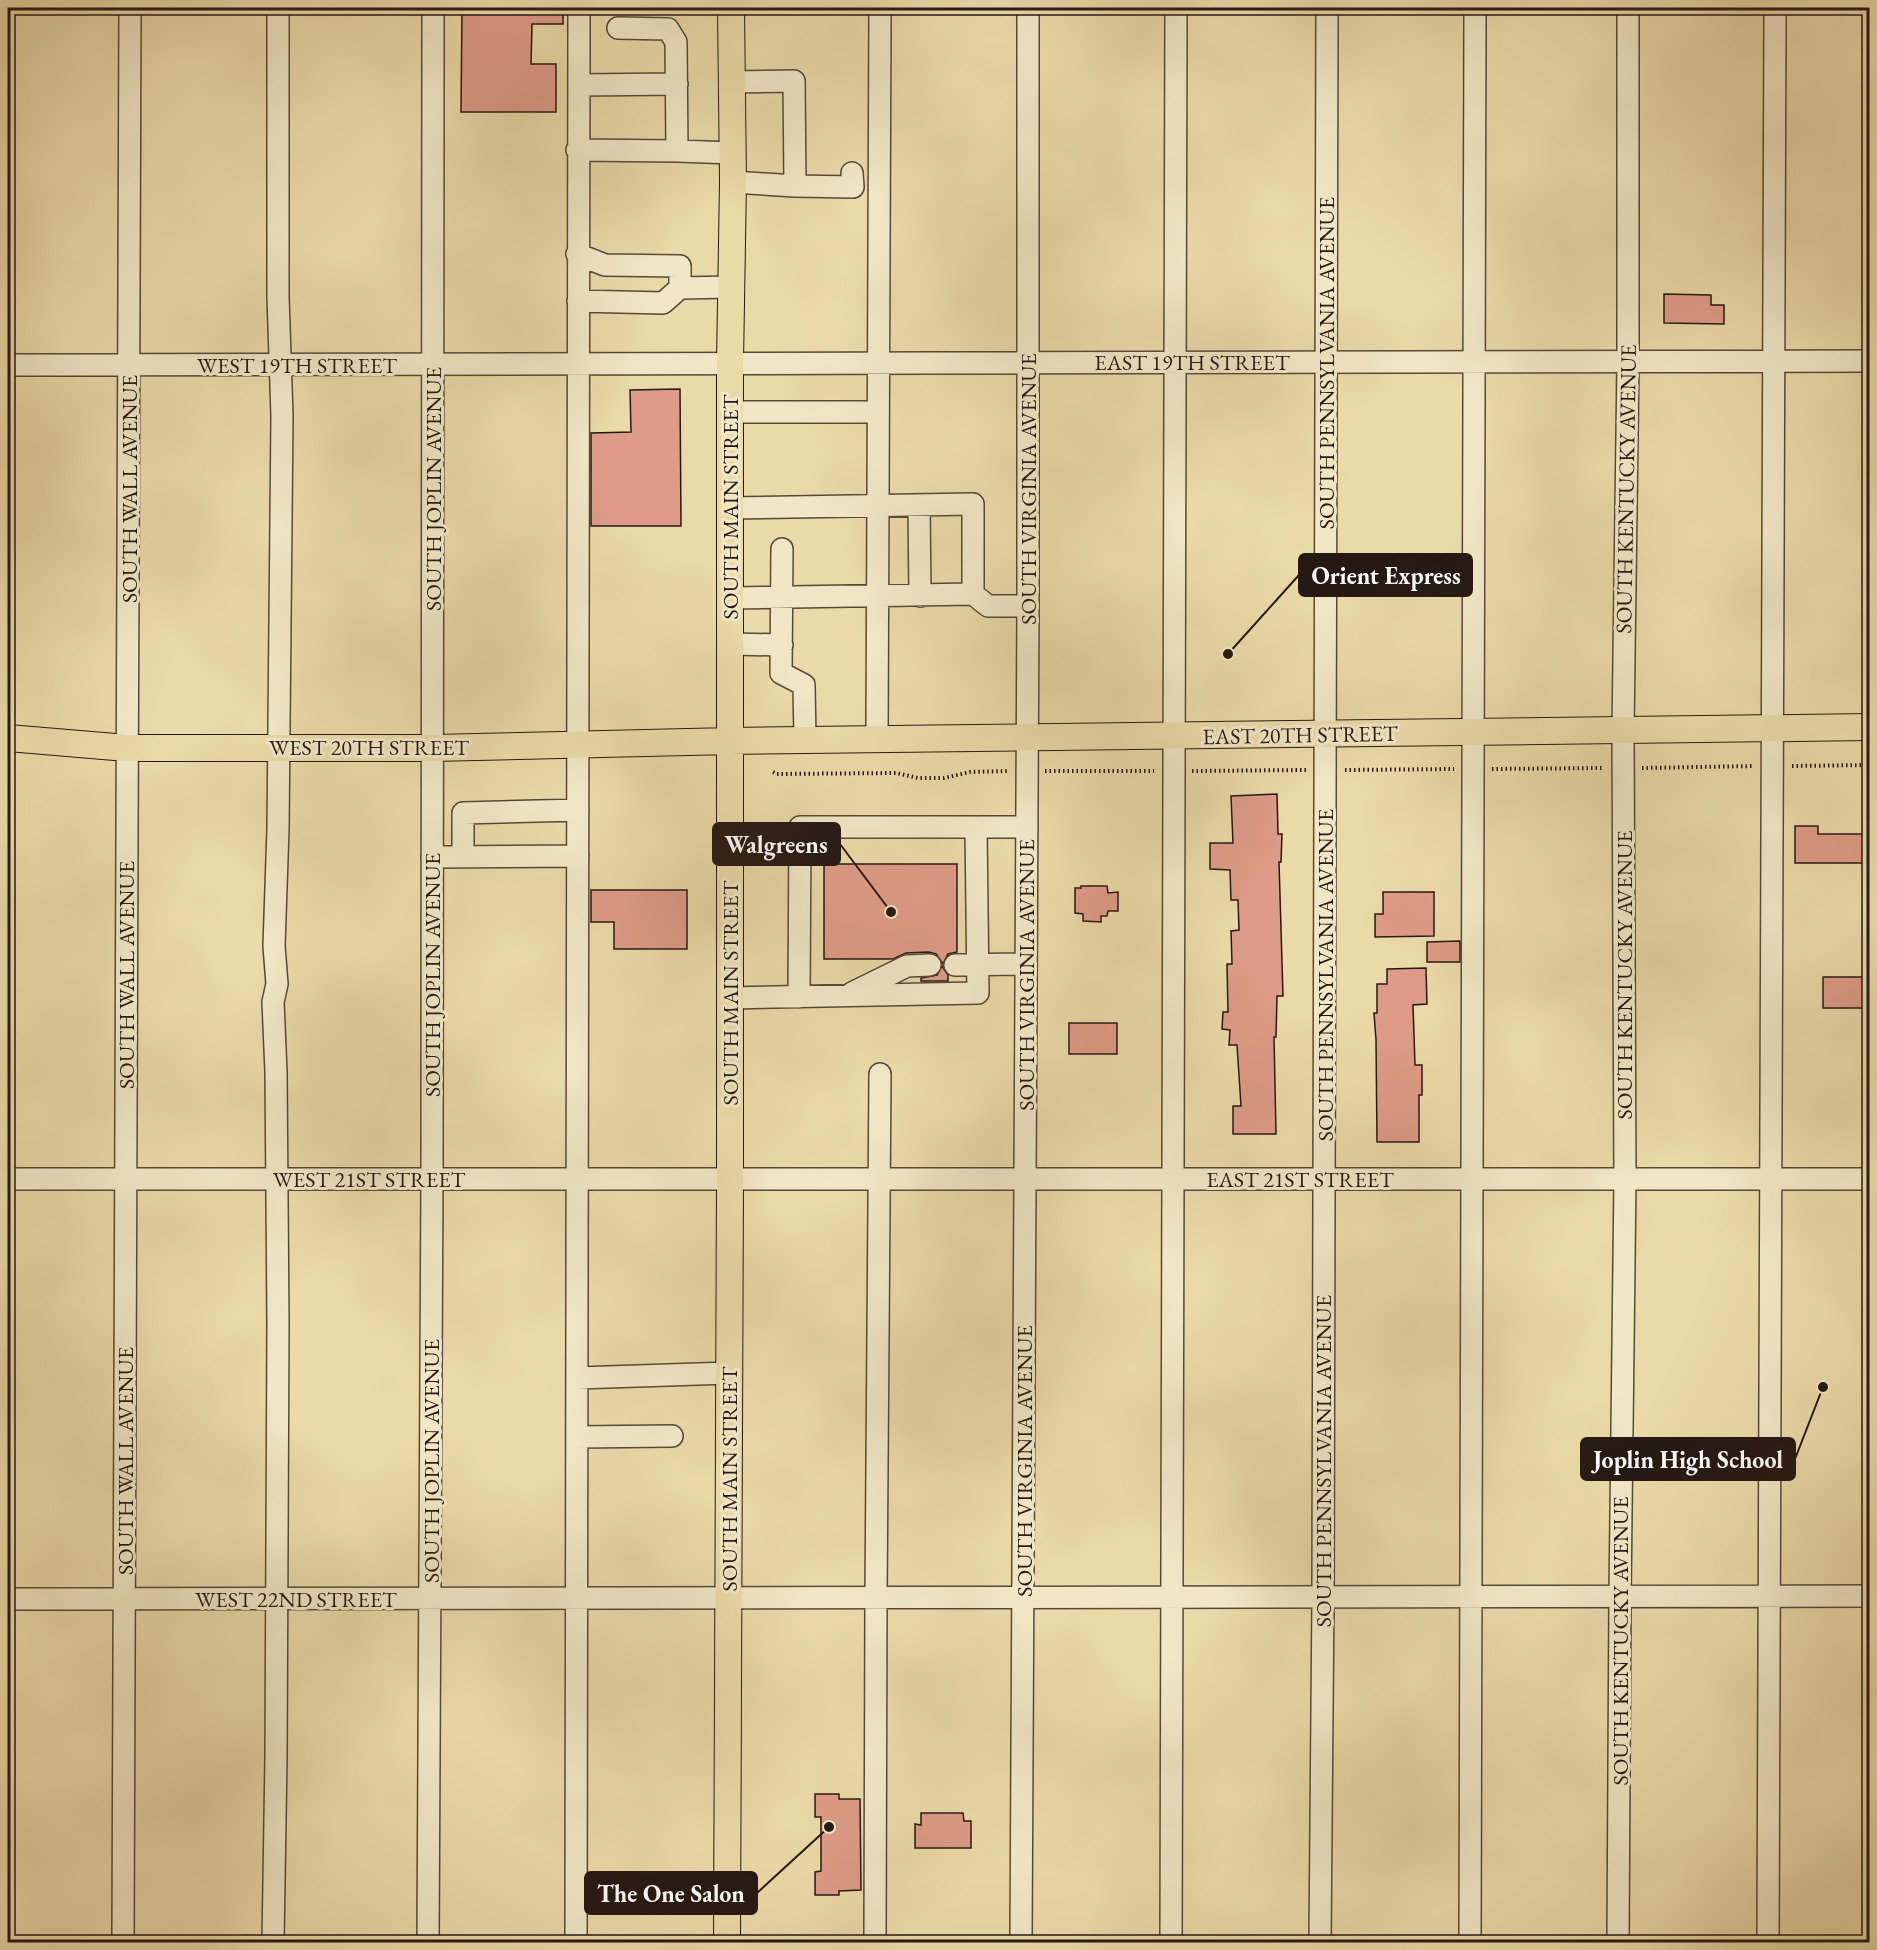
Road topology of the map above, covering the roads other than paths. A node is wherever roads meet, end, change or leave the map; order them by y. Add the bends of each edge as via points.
1 (130, 8) edge
2 (278, 8) edge
3 (432, 8) edge
4 (579, 8) edge
5 (730, 8) edge
6 (880, 8) edge
7 (1028, 8) edge
8 (1176, 8) edge
9 (1327, 8) edge
10 (1475, 8) edge
11 (1628, 8) edge
12 (1775, 8) edge
13 (618, 28) dead end
14 (730, 82) junction
15 (677, 84) junction
16 (579, 86) junction
17 (577, 150) junction
18 (677, 151) junction
19 (733, 153) junction
20 (852, 173) dead end
21 (733, 182) junction
22 (795, 186) junction
23 (577, 254) junction
24 (731, 287) junction
25 (680, 288) junction
26 (579, 301) junction
27 (1325, 361) junction
28 (1774, 361) junction
29 (1869, 361) edge
30 (878, 362) junction
31 (1175, 362) junction
32 (1474, 362) junction
33 (1628, 362) junction
34 (730, 363) junction
35 (1029, 363) junction
36 (279, 364) junction
37 (433, 364) junction
38 (578, 364) junction
39 (8, 365) edge
40 (130, 365) junction
41 (730, 412) junction
42 (878, 412) junction
43 (919, 505) junction
44 (878, 506) junction
45 (730, 508) junction
46 (782, 549) dead end
47 (973, 594) junction
48 (877, 596) junction
49 (920, 596) junction
50 (730, 598) junction
51 (782, 598) junction
52 (1028, 606) junction
53 (730, 644) junction
54 (782, 645) junction
55 (1772, 727) junction
56 (1869, 727) edge
57 (1623, 731) junction
58 (1473, 732) junction
59 (1326, 734) junction
60 (1174, 736) junction
61 (8, 738) edge
62 (1028, 738) junction
63 (805, 740) junction
64 (877, 740) junction
65 (730, 741) junction
66 (578, 744) junction
67 (127, 748) junction
68 (279, 748) junction
69 (432, 748) junction
70 (578, 810) junction
71 (976, 827) junction
72 (1027, 828) junction
73 (578, 856) junction
74 (432, 857) junction
75 (464, 857) junction
76 (1026, 964) junction
77 (930, 965) dead end
78 (955, 965) dead end
79 (978, 965) junction
80 (846, 996) junction
81 (799, 997) junction
82 (730, 998) junction
83 (880, 1074) dead end
84 (730, 1178) junction
85 (879, 1178) junction
86 (1026, 1178) junction
87 (8, 1179) edge
88 (277, 1179) junction
89 (432, 1179) junction
90 (577, 1179) junction
91 (1173, 1179) junction
92 (1323, 1179) junction
93 (1472, 1179) junction
94 (1625, 1179) junction
95 (1771, 1179) junction
96 (1869, 1179) edge
97 (126, 1180) junction
98 (729, 1373) junction
99 (577, 1378) junction
100 (672, 1436) dead end
101 (577, 1437) junction
102 (876, 1596) junction
103 (1023, 1596) junction
104 (1172, 1596) junction
105 (1323, 1596) junction
106 (1471, 1596) junction
107 (1620, 1596) junction
108 (1770, 1596) junction
109 (1869, 1596) edge
110 (729, 1597) junction
111 (577, 1598) junction
112 (8, 1599) edge
113 (124, 1599) junction
114 (276, 1599) junction
115 (430, 1599) junction
116 (123, 1942) edge
117 (273, 1942) edge
118 (428, 1942) edge
119 (576, 1942) edge
120 (727, 1942) edge
121 (875, 1942) edge
122 (1021, 1942) edge
123 (1171, 1942) edge
124 (1320, 1942) edge
125 (1470, 1942) edge
126 (1618, 1942) edge
127 (1768, 1942) edge

1 - 40 street, SOUTH WALL AVENUE
2 - 36 street
3 - 37 street, SOUTH JOPLIN AVENUE
4 - 16 street
5 - 14 main road, SOUTH MAIN STREET
6 - 30 street
7 - 35 street, SOUTH VIRGINIA AVENUE
8 - 31 street
9 - 27 street, SOUTH PENNSYLVANIA AVENUE
10 - 32 street
11 - 33 street, SOUTH KENTUCKY AVENUE
12 - 28 street
13 - 15 street via 668,29 676,42
14 - 19 main road, SOUTH MAIN STREET
14 - 22 street via 794,81
15 - 16 street
15 - 18 street
16 - 17 street
17 - 18 street
17 - 23 street
18 - 19 street
19 - 21 main road, SOUTH MAIN STREET
20 - 22 street via 853,187
21 - 22 street
21 - 24 main road, SOUTH MAIN STREET
23 - 25 street via 605,265 680,266
23 - 26 street
24 - 25 street
24 - 34 main road, SOUTH MAIN STREET
25 - 26 street via 663,303
26 - 38 street
27 - 31 street, EAST 19TH STREET
27 - 32 street, EAST 19TH STREET
27 - 59 street, SOUTH PENNSYLVANIA AVENUE
28 - 29 street, EAST 19TH STREET
28 - 33 street, EAST 19TH STREET
28 - 55 street
30 - 34 street, EAST 19TH STREET
30 - 35 street, EAST 19TH STREET
30 - 42 street
31 - 35 street, EAST 19TH STREET
31 - 60 street
32 - 33 street, EAST 19TH STREET
32 - 58 street
33 - 57 street, SOUTH KENTUCKY AVENUE
34 - 38 street, WEST 19TH STREET
34 - 41 main road, SOUTH MAIN STREET
35 - 52 street, SOUTH VIRGINIA AVENUE
36 - 37 street, WEST 19TH STREET
36 - 40 street, WEST 19TH STREET
36 - 68 street
37 - 38 street, WEST 19TH STREET
37 - 69 street, SOUTH JOPLIN AVENUE
38 - 66 street
39 - 40 street, WEST 19TH STREET
40 - 67 street, SOUTH WALL AVENUE
41 - 42 street
41 - 45 main road, SOUTH MAIN STREET
42 - 44 street
43 - 44 street
43 - 47 street via 973,504
43 - 49 street
44 - 45 street
44 - 48 street
45 - 50 main road, SOUTH MAIN STREET
46 - 51 street
47 - 49 street
47 - 52 street via 988,606
48 - 49 street
48 - 51 street
48 - 64 street
50 - 51 street
50 - 53 main road, SOUTH MAIN STREET
51 - 54 street
52 - 62 street, SOUTH VIRGINIA AVENUE
53 - 54 street
53 - 65 main road, SOUTH MAIN STREET
54 - 63 street via 781,673 804,686
55 - 56 main road, EAST 20TH STREET
55 - 57 main road, EAST 20TH STREET
55 - 95 street
57 - 58 main road, EAST 20TH STREET
57 - 94 street, SOUTH KENTUCKY AVENUE
58 - 59 main road, EAST 20TH STREET
58 - 93 street
59 - 60 main road, EAST 20TH STREET
59 - 92 street, SOUTH PENNSYLVANIA AVENUE
60 - 62 main road, EAST 20TH STREET
60 - 91 street
61 - 67 main road, WEST 20TH STREET
62 - 64 main road, EAST 20TH STREET
62 - 72 street, SOUTH VIRGINIA AVENUE
63 - 64 main road, EAST 20TH STREET
63 - 65 main road, EAST 20TH STREET
65 - 66 main road, WEST 20TH STREET
65 - 82 main road, SOUTH MAIN STREET
66 - 69 main road, WEST 20TH STREET
66 - 70 street
67 - 68 main road, WEST 20TH STREET
67 - 97 street, SOUTH WALL AVENUE
68 - 69 main road, WEST 20TH STREET
68 - 88 street via 274,946 277,984 273,1002
69 - 74 street, SOUTH JOPLIN AVENUE
70 - 73 street
70 - 75 street via 463,813
71 - 72 street
71 - 79 street
71 - 81 street via 800,826
72 - 76 street, SOUTH VIRGINIA AVENUE
73 - 75 street
73 - 90 street
74 - 75 street
74 - 89 street, SOUTH JOPLIN AVENUE
76 - 79 street
76 - 86 street, SOUTH VIRGINIA AVENUE
77 - 80 street via 906,966
78 - 79 street
79 - 80 street via 978,993
80 - 81 street
81 - 82 street
82 - 84 main road, SOUTH MAIN STREET
83 - 85 street
84 - 85 street, EAST 21ST STREET
84 - 90 street, WEST 21ST STREET
84 - 98 main road, SOUTH MAIN STREET
85 - 86 street, EAST 21ST STREET
85 - 102 street
86 - 91 street, EAST 21ST STREET
86 - 103 street, SOUTH VIRGINIA AVENUE
87 - 97 street, WEST 21ST STREET
88 - 89 street, WEST 21ST STREET
88 - 97 street, WEST 21ST STREET
88 - 114 street
89 - 90 street, WEST 21ST STREET
89 - 115 street, SOUTH JOPLIN AVENUE
90 - 99 street
91 - 92 street, EAST 21ST STREET
91 - 104 street
92 - 93 street, EAST 21ST STREET
92 - 105 street, SOUTH PENNSYLVANIA AVENUE
93 - 94 street, EAST 21ST STREET
93 - 106 street
94 - 95 street, EAST 21ST STREET
94 - 107 street, SOUTH KENTUCKY AVENUE
95 - 96 street, EAST 21ST STREET
95 - 108 street
97 - 113 street, SOUTH WALL AVENUE
98 - 99 street
98 - 110 main road, SOUTH MAIN STREET
99 - 101 street
100 - 101 street
101 - 111 street
102 - 103 street, WEST 22ND STREET
102 - 110 street, WEST 22ND STREET
102 - 121 street
103 - 104 street, WEST 22ND STREET
103 - 122 street, SOUTH VIRGINIA AVENUE
104 - 105 street, WEST 22ND STREET
104 - 123 street
105 - 106 street, WEST 22ND STREET
105 - 124 street, SOUTH PENNSYLVANIA AVENUE
106 - 107 street, WEST 22ND STREET
106 - 125 street
107 - 108 street, WEST 22ND STREET
107 - 126 street, SOUTH KENTUCKY AVENUE
108 - 109 street, WEST 22ND STREET
108 - 127 street
110 - 111 street, WEST 22ND STREET
110 - 120 main road, SOUTH MAIN STREET
111 - 115 street, WEST 22ND STREET
111 - 119 street
112 - 113 street, WEST 22ND STREET
113 - 114 street, WEST 22ND STREET
113 - 116 street, SOUTH WALL AVENUE
114 - 115 street, WEST 22ND STREET
114 - 117 street
115 - 118 street, SOUTH JOPLIN AVENUE

